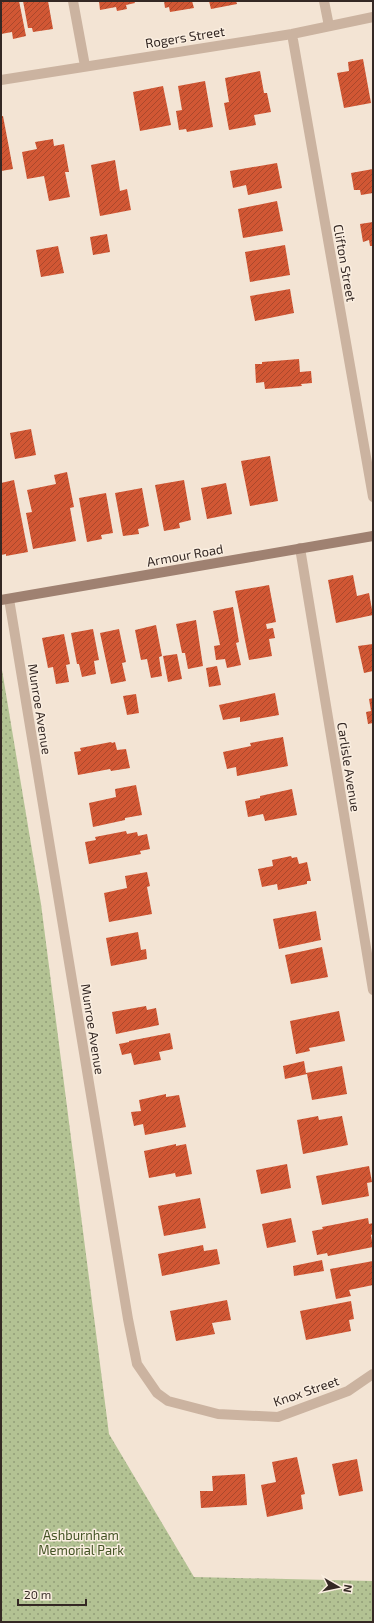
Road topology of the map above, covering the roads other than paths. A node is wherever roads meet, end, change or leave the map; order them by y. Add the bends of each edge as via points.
1 (73, 1) edge
2 (324, 1) edge
3 (373, 17) edge
4 (328, 26) junction
5 (292, 34) junction
6 (85, 66) junction
7 (1, 80) edge
8 (373, 497) edge
9 (373, 536) edge
10 (300, 548) junction
11 (5, 600) edge
12 (373, 990) edge
13 (373, 1374) edge
14 (218, 1414) joint

1 - 6 street
2 - 4 street
3 - 4 street, Rogers Street
4 - 5 street, Rogers Street
5 - 6 street, Rogers Street
5 - 8 street, Clifton Street
6 - 7 street, Rogers Street
9 - 10 main road, Armour Road
10 - 11 main road, Armour Road
10 - 12 street, Carlisle Avenue
11 - 14 street, Munroe Avenue via 137,1364 157,1393 168,1401
13 - 14 street, Knox Street via 348,1391 278,1417

